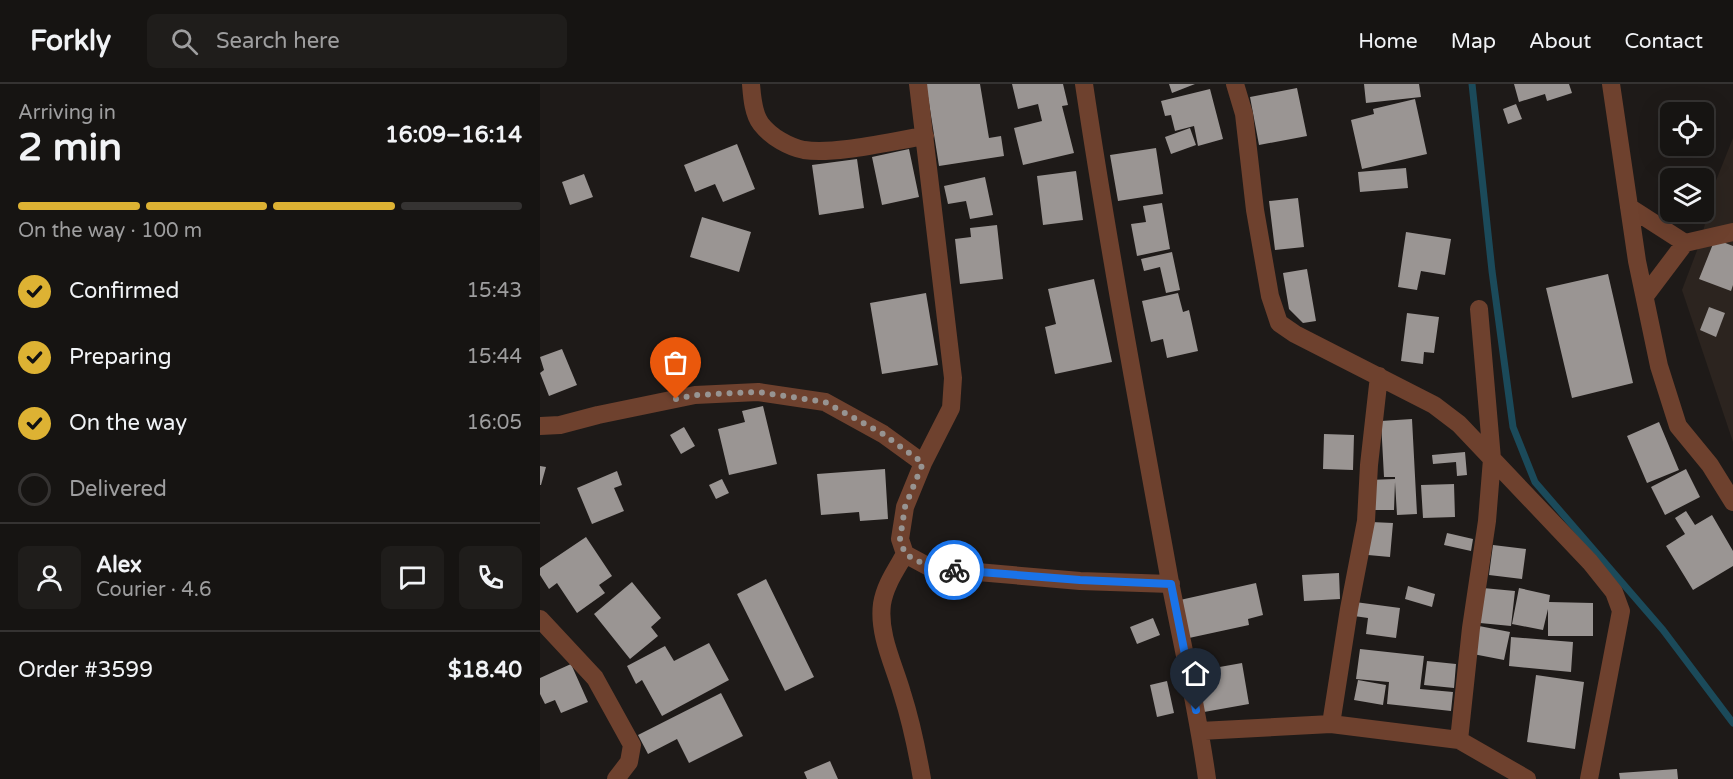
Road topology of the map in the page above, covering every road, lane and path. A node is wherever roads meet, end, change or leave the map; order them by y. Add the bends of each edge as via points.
1 (751, 84) edge
2 (918, 84) edge
3 (1084, 84) edge
4 (1235, 84) edge
5 (1611, 84) edge
6 (925, 136) junction
7 (1629, 207) junction
8 (1733, 232) edge
9 (1685, 243) junction
10 (1645, 296) junction
11 (1479, 309) dead end
12 (1379, 376) junction
13 (540, 426) edge
14 (1492, 459) junction
15 (923, 463) junction
16 (1733, 502) edge
17 (905, 554) junction
18 (1171, 584) junction
19 (540, 619) edge
20 (1331, 724) junction
21 (1200, 731) junction
22 (1459, 740) junction
23 (616, 779) edge
24 (922, 779) edge
25 (1207, 779) edge
26 (1527, 779) edge
27 (1589, 779) edge

1 - 6 street via 760,123 777,139 804,150 830,151
2 - 6 street
3 - 18 street
4 - 12 street via 1244,114 1270,296 1279,323
5 - 7 street
6 - 15 street via 953,378 951,408
7 - 9 street
7 - 10 street
8 - 9 street
9 - 10 street
10 - 16 street via 1659,366 1678,426 1710,465
11 - 14 street
12 - 14 street via 1434,405 1459,424
12 - 20 street via 1366,521
13 - 15 street via 695,395 758,392 825,402 883,434
14 - 22 street
14 - 27 street via 1590,562 1614,592 1621,611
15 - 17 street via 905,507 900,539
17 - 18 street via 931,568
17 - 24 street via 887,585 882,628 918,752
18 - 21 street
19 - 23 street via 595,678 632,745 629,762
20 - 21 street
20 - 22 street
21 - 25 street
22 - 26 street

